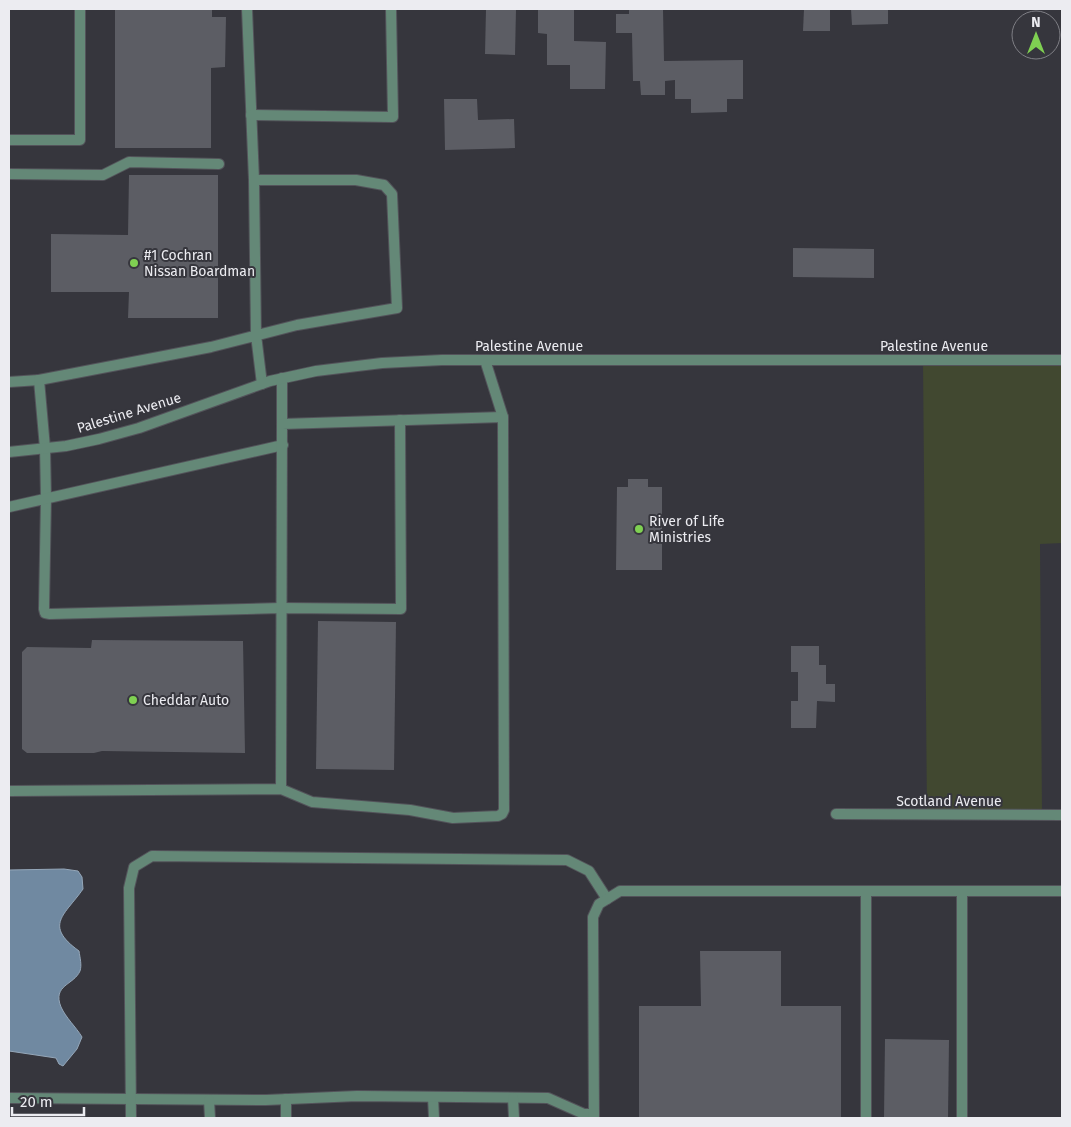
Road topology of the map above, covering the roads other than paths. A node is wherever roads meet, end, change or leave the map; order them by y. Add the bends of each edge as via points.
1 (80, 9) edge
2 (246, 9) edge
3 (391, 9) edge
4 (251, 115) junction
5 (9, 140) edge
6 (219, 164) dead end
7 (9, 174) edge
8 (254, 180) junction
9 (256, 335) junction
10 (485, 360) junction
11 (1062, 360) edge
12 (282, 378) junction
13 (39, 380) junction
14 (9, 382) edge
15 (262, 384) junction
16 (503, 417) junction
17 (400, 420) junction
18 (282, 424) junction
19 (283, 445) junction
20 (45, 448) junction
21 (9, 452) edge
22 (46, 498) junction
23 (9, 507) edge
24 (281, 608) junction
25 (281, 788) junction
26 (9, 791) edge
27 (836, 814) dead end
28 (1062, 814) edge
29 (866, 891) junction
30 (962, 891) junction
31 (1062, 891) edge
32 (607, 899) junction
33 (434, 1097) junction
34 (9, 1098) edge
35 (513, 1098) junction
36 (131, 1099) junction
37 (286, 1099) junction
38 (209, 1100) junction
39 (587, 1116) edge
40 (131, 1118) edge
41 (210, 1118) edge
42 (286, 1118) edge
43 (434, 1118) edge
44 (514, 1118) edge
45 (866, 1118) edge
46 (962, 1118) edge

1 - 5 street via 80,140
2 - 4 street
3 - 4 street via 393,116
4 - 8 street
6 - 7 street via 129,162 104,175
8 - 9 street
8 - 9 street via 356,180 384,185 392,194 398,308
9 - 13 street via 212,347
9 - 15 street
10 - 11 street, Palestine Avenue
10 - 12 street, Palestine Avenue via 382,363
10 - 16 street
12 - 15 street, Palestine Avenue
12 - 18 street
13 - 14 street
13 - 20 street
15 - 20 street, Palestine Avenue via 123,432
16 - 17 street
16 - 25 street via 502,814 453,818 410,810 312,802
17 - 18 street
17 - 24 street via 401,609
18 - 19 street
19 - 22 street
19 - 24 street
20 - 21 street, Palestine Avenue
20 - 22 street
22 - 23 street
22 - 24 street via 45,613
24 - 25 street
25 - 26 street
27 - 28 street, Scotland Avenue
29 - 30 street
29 - 32 street via 620,891
29 - 45 street
30 - 31 street
30 - 46 street
32 - 36 street via 589,871 567,860 152,856 134,867 129,888
32 - 39 street via 599,904 593,918
33 - 35 street
33 - 37 street
33 - 43 street
34 - 36 street
35 - 39 street via 548,1098
35 - 44 street
36 - 38 street
36 - 40 street
37 - 38 street
37 - 42 street
38 - 41 street

